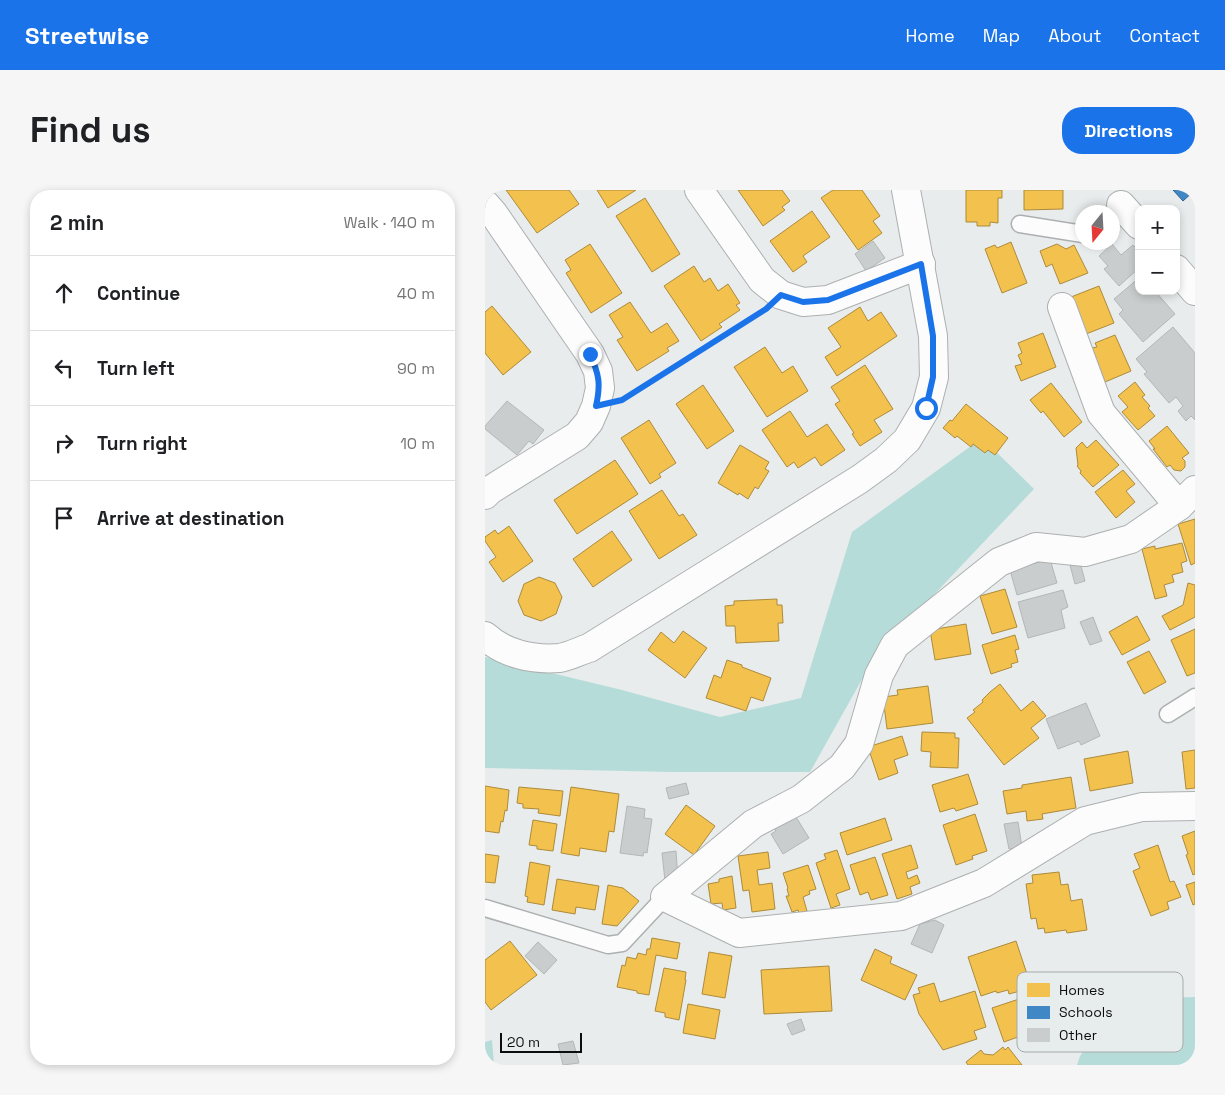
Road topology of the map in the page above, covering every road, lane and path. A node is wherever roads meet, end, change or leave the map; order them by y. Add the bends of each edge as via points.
1 (699, 190) edge
2 (905, 190) edge
3 (485, 204) edge
4 (1120, 211) edge
5 (1135, 223) edge
6 (1020, 224) dead end
7 (1075, 233) edge
8 (921, 264) junction
9 (1180, 274) edge
10 (1195, 291) edge
11 (781, 295) junction
12 (1062, 307) dead end
13 (596, 406) junction
14 (485, 495) edge
15 (1187, 498) edge
16 (485, 636) edge
17 (1195, 696) edge
18 (1168, 714) dead end
19 (1195, 806) edge
20 (665, 897) junction
21 (485, 908) edge

1 - 11 street via 762,280
2 - 8 street
3 - 13 street via 590,354 598,371 600,388
4 - 5 street
6 - 7 lane
8 - 11 street via 828,300 803,302
8 - 16 street via 933,336 933,377 926,408 907,440 886,460 860,480 589,648 560,658 525,657 492,643
9 - 10 street
11 - 13 path via 766,309 622,400
12 - 15 street via 1101,413
13 - 14 street via 589,422 577,436
15 - 20 street via 1131,539 1085,552 1037,547 999,562 895,645 879,675 859,744 842,767 801,799 753,824
17 - 18 lane
19 - 20 street via 1142,807 1085,821 984,882 901,916 739,933
20 - 21 lane via 622,943 608,945

